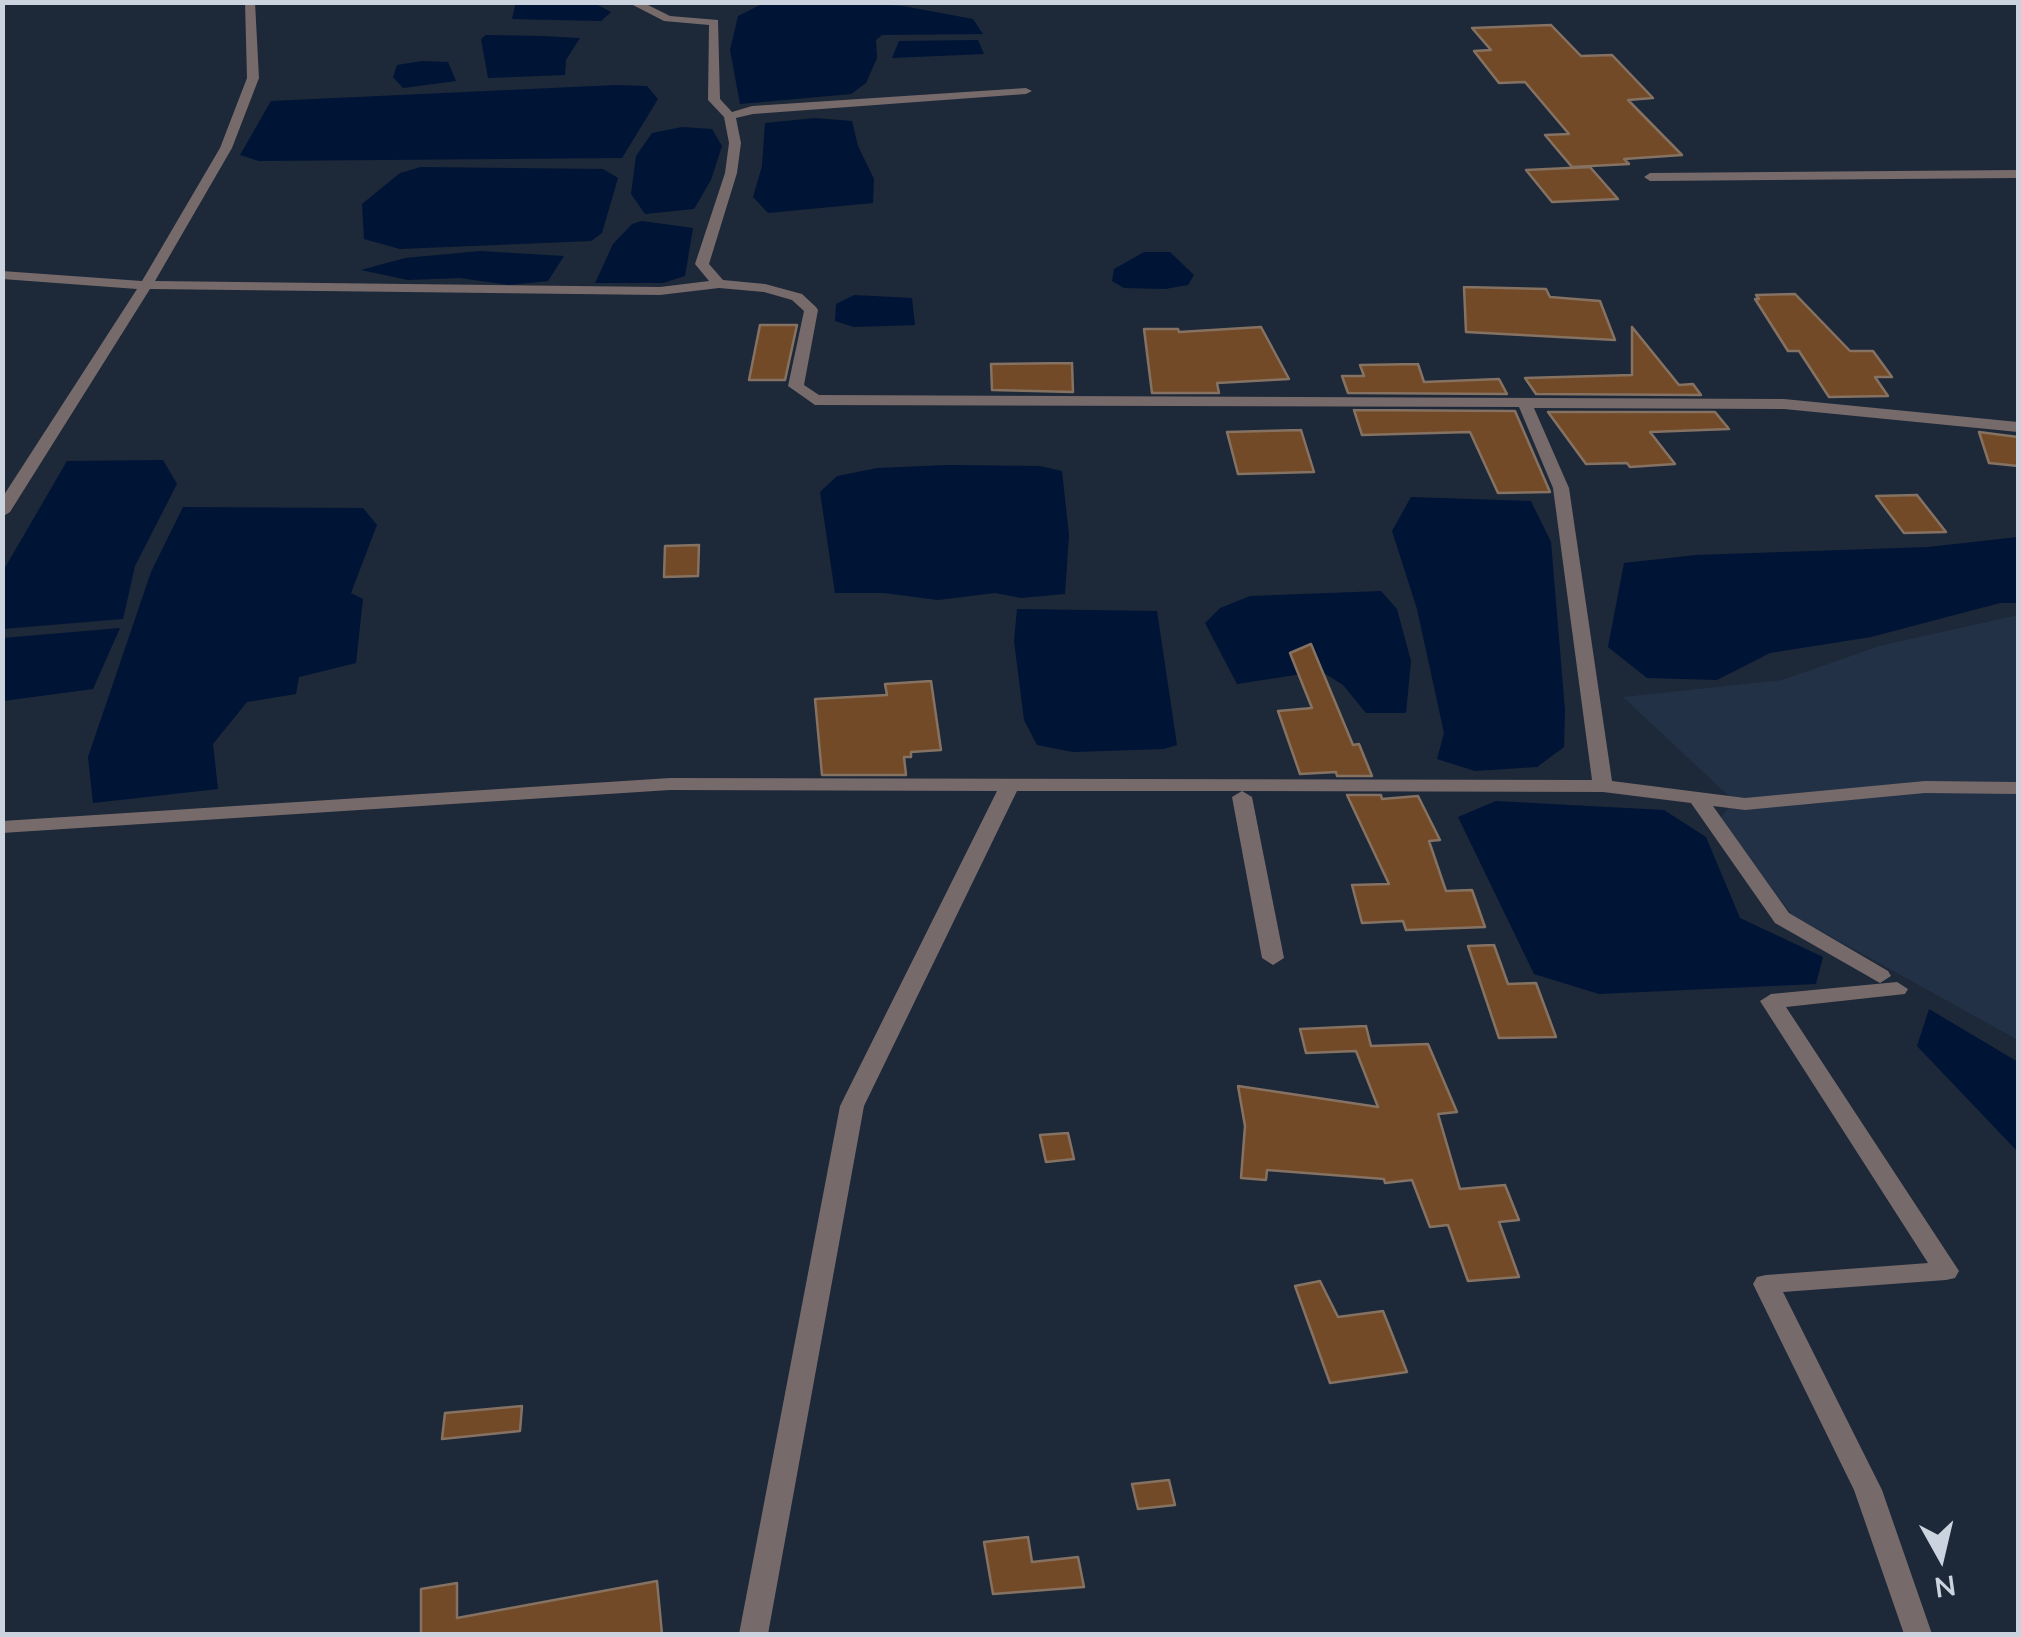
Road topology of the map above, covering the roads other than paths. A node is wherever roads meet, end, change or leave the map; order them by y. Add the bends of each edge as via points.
1 (250, 2) edge
2 (632, 2) edge
3 (1026, 91) dead end
4 (730, 116) junction
5 (2018, 174) edge
6 (1650, 177) dead end
7 (2, 276) edge
8 (719, 284) junction
9 (146, 285) junction
10 (1526, 406) junction
11 (2018, 427) edge
12 (2, 512) edge
13 (1010, 784) junction
14 (1603, 786) junction
15 (2018, 788) edge
16 (1242, 797) dead end
17 (1698, 800) junction
18 (2, 827) edge
19 (1272, 958) dead end
20 (754, 1634) edge
21 (1918, 1634) edge

1 - 9 street via 253,78 226,148
2 - 4 street via 668,18 714,22 714,100
3 - 4 street
4 - 8 street via 731,173 702,264
5 - 6 street
7 - 9 street
8 - 9 street via 660,291
8 - 10 street via 797,297 811,310 796,386 815,400
9 - 12 street
10 - 11 street via 1784,404
10 - 14 street via 1561,488
13 - 14 street
13 - 18 street via 670,784
13 - 20 street via 852,1106
14 - 17 street
15 - 17 street via 1925,787 1745,804
16 - 19 street
17 - 21 street via 1782,918 1888,982 1771,1002 1946,1271 1766,1284 1868,1490

